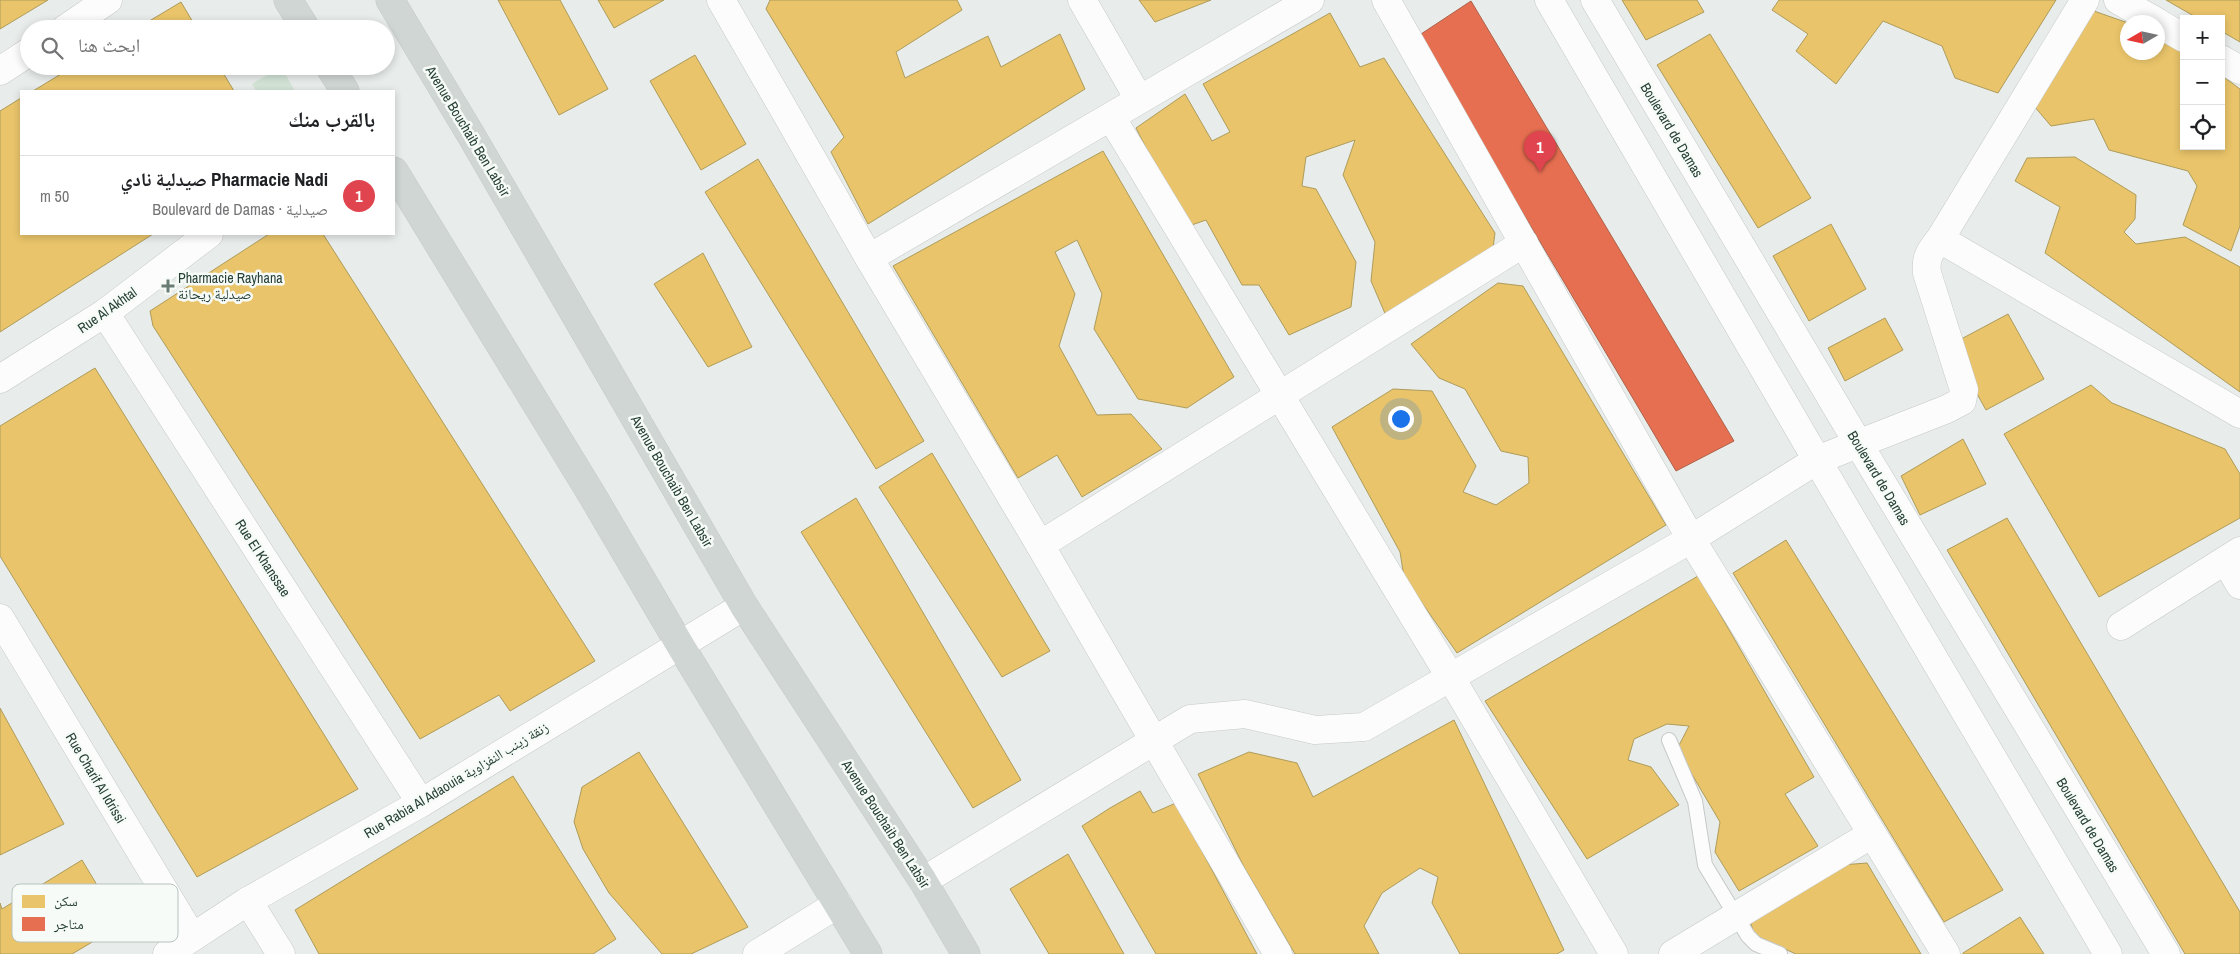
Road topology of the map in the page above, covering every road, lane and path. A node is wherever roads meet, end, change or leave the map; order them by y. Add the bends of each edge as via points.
1 (108, 0) edge
2 (288, 0) edge
3 (390, 0) edge
4 (722, 0) edge
5 (1082, 0) edge
6 (1310, 0) edge
7 (1386, 0) edge
8 (1549, 0) edge
9 (1595, 0) edge
10 (2085, 0) edge
11 (2118, 0) edge
12 (2143, 15) edge
13 (78, 20) edge
14 (300, 20) edge
15 (2165, 27) edge
16 (2180, 36) edge
17 (20, 58) edge
18 (2223, 60) edge
19 (2240, 70) edge
20 (0, 71) edge
21 (335, 75) edge
22 (344, 90) edge
23 (1139, 99) junction
24 (1111, 117) junction
25 (395, 173) edge
26 (208, 235) edge
27 (1940, 240) junction
28 (1524, 243) junction
29 (869, 258) junction
30 (105, 313) junction
31 (0, 379) edge
32 (1281, 396) junction
33 (2240, 414) edge
34 (1858, 443) junction
35 (1817, 460) junction
36 (1691, 539) junction
37 (1040, 545) junction
38 (2233, 556) edge
39 (2240, 586) edge
40 (744, 606) junction
41 (0, 618) edge
42 (2121, 626) dead end
43 (680, 645) junction
44 (1451, 678) junction
45 (1669, 740) dead end
46 (1155, 741) junction
47 (421, 803) junction
48 (1872, 834) junction
49 (923, 881) junction
50 (160, 884) edge
51 (248, 901) junction
52 (838, 904) junction
53 (178, 914) edge
54 (1736, 916) junction
55 (192, 937) junction
56 (167, 954) edge
57 (281, 954) edge
58 (757, 954) edge
59 (868, 954) edge
60 (966, 954) edge
61 (1278, 954) edge
62 (1614, 954) edge
63 (1673, 954) edge
64 (1780, 954) edge
65 (1946, 954) edge
66 (2108, 954) edge
67 (2166, 954) edge

1 - 13 street
2 - 14 main road
3 - 40 main road, Avenue Bouchaib Ben Labsir
4 - 29 street
5 - 23 street
6 - 23 street
7 - 28 street
8 - 35 street
9 - 34 street, Boulevard de Damas
10 - 27 street
11 - 12 street
15 - 16 street
17 - 20 street
18 - 19 street
21 - 22 main road
23 - 24 street
24 - 29 street
24 - 32 street
25 - 43 main road
26 - 30 street, Rue Al Akhtal
27 - 33 street
27 - 34 street via 1925,261 1964,390 1962,400 1947,409
28 - 32 street
28 - 36 street
29 - 37 street
30 - 31 street, Rue Al Akhtal
30 - 47 street, Rue El Khanssae
32 - 37 street
32 - 44 street
34 - 35 street
34 - 67 street, Boulevard de Damas
35 - 36 street
35 - 66 street
36 - 44 street
36 - 48 street
37 - 46 street
38 - 39 street
38 - 42 street
40 - 43 street, Rue Rabia Al Adaouia زنقة زينب النفزاوية
40 - 49 main road, Avenue Bouchaib Ben Labsir
41 - 50 street, Rue Charif Al Idrissi
43 - 47 street, Rue Rabia Al Adaouia زنقة زينب النفزاوية
43 - 52 main road
44 - 46 street via 1364,727 1315,730 1246,714 1190,719
44 - 62 street
45 - 54 lane via 1695,801 1705,865
46 - 49 street
46 - 61 street
47 - 51 street, Rue Rabia Al Adaouia زنقة زينب النفزاوية
48 - 54 street
48 - 65 street
49 - 60 main road, Avenue Bouchaib Ben Labsir
51 - 55 street, Rue Rabia Al Adaouia زنقة زينب النفزاوية
51 - 57 street
52 - 58 street
52 - 59 main road
53 - 55 street, Rue Charif Al Idrissi
54 - 63 street
54 - 64 lane via 1756,944
55 - 56 street, Rue Rabia Al Adaouia زنقة زينب النفزاوية

